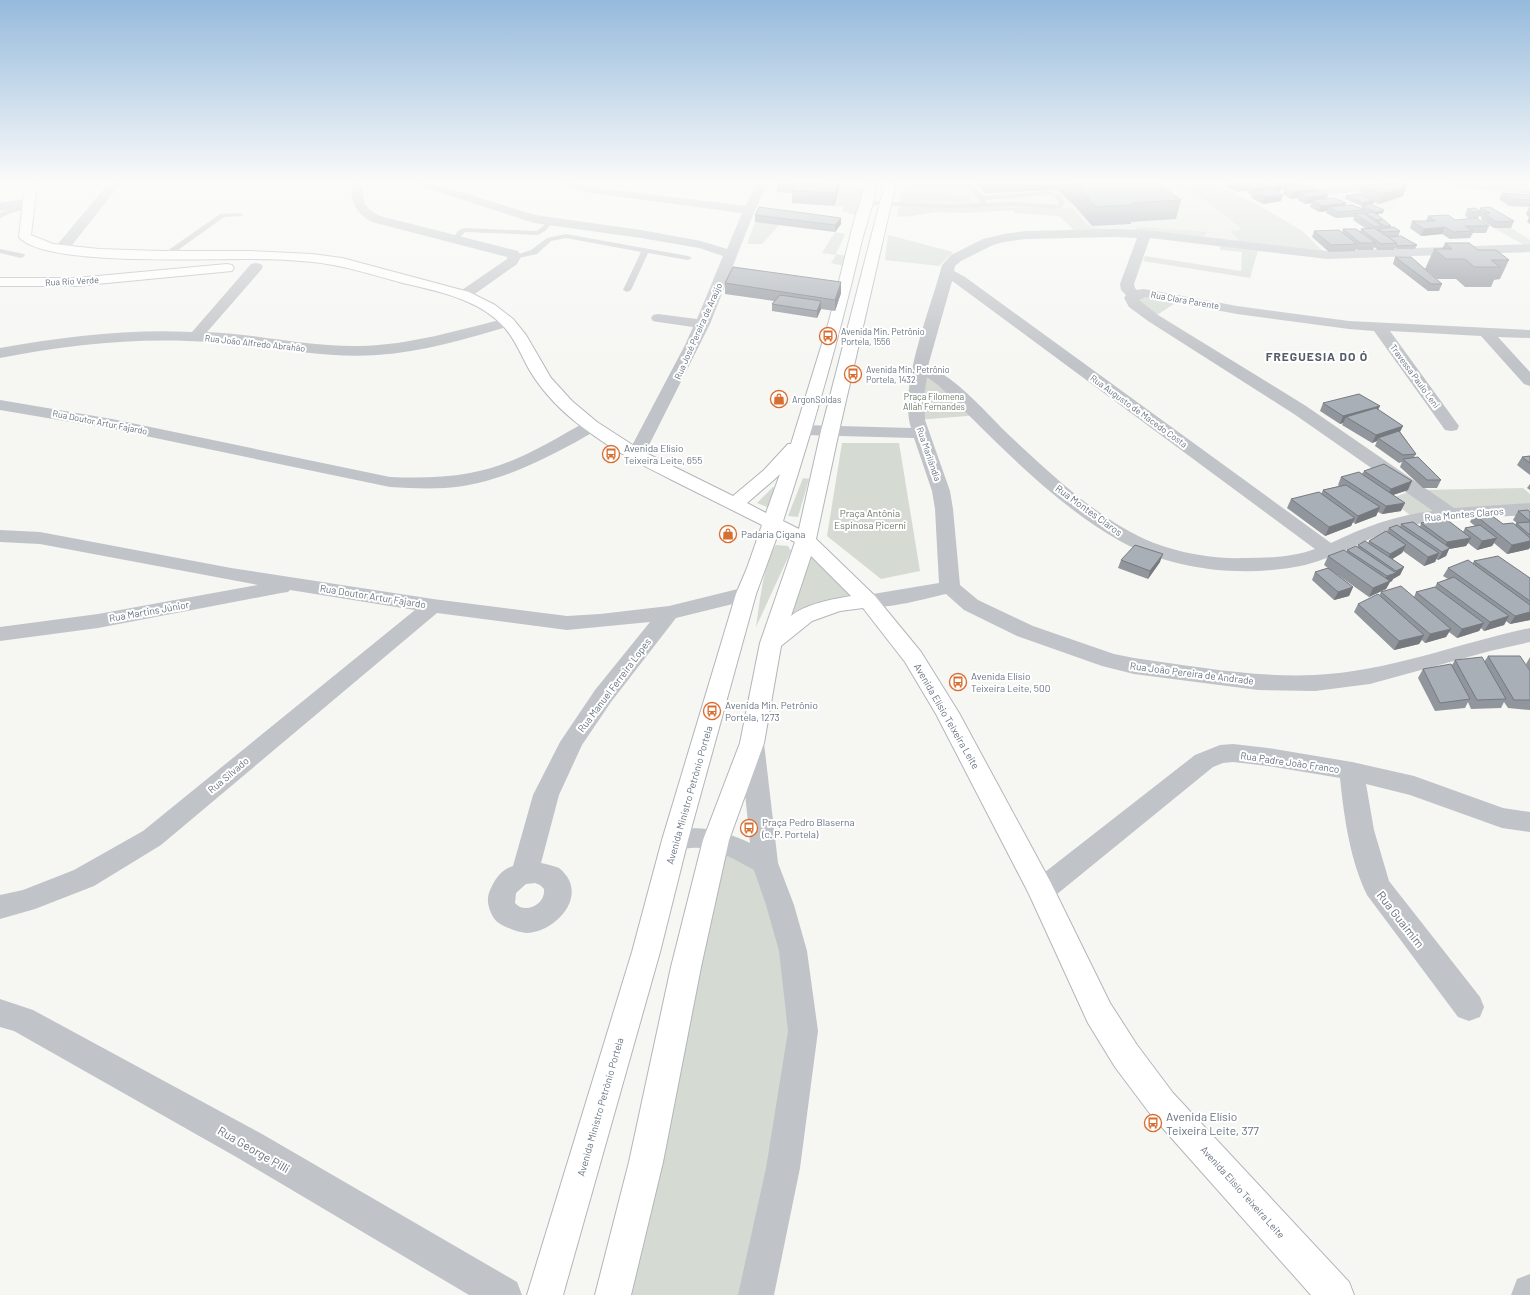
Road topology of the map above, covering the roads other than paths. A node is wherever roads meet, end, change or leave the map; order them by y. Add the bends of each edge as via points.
1 (39, 243) edge
2 (66, 243) edge
3 (182, 243) edge
4 (470, 243) edge
5 (543, 243) edge
6 (605, 243) edge
7 (692, 243) edge
8 (736, 243) edge
9 (856, 243) edge
10 (876, 243) edge
11 (985, 243) edge
12 (1142, 243) edge
13 (1227, 243) edge
14 (1411, 243) edge
15 (1530, 248) edge
16 (59, 250) junction
17 (645, 250) junction
18 (0, 251) edge
19 (1425, 252) junction
20 (732, 254) junction
21 (21, 256) dead end
22 (164, 256) junction
23 (688, 258) dead end
24 (513, 259) junction
25 (256, 267) junction
26 (358, 267) junction
27 (947, 273) junction
28 (0, 282) edge
29 (627, 290) dead end
30 (464, 295) junction
31 (1135, 295) junction
32 (658, 318) dead end
33 (508, 322) junction
34 (702, 324) junction
35 (1379, 327) junction
36 (1485, 332) junction
37 (1530, 334) edge
38 (195, 337) junction
39 (0, 352) edge
40 (920, 368) junction
41 (1530, 381) edge
42 (0, 405) edge
43 (591, 426) junction
44 (1451, 426) dead end
45 (830, 432) junction
46 (922, 433) junction
47 (802, 435) junction
48 (636, 455) junction
49 (735, 504) junction
50 (1530, 509) edge
51 (1450, 514) junction
52 (772, 523) junction
53 (0, 536) edge
54 (806, 540) junction
55 (1330, 551) junction
56 (298, 584) junction
57 (950, 587) junction
58 (746, 594) junction
59 (868, 601) junction
60 (433, 606) junction
61 (669, 613) junction
62 (0, 634) edge
63 (1530, 635) edge
64 (771, 643) junction
65 (752, 743) junction
66 (1352, 771) junction
67 (1530, 822) edge
68 (675, 840) junction
69 (716, 840) junction
70 (764, 863) junction
71 (525, 873) dead end
72 (1041, 891) junction
73 (0, 907) edge
74 (1469, 1007) dead end
75 (0, 1013) edge
76 (1530, 1292) edge
77 (504, 1295) edge
78 (545, 1295) edge
79 (613, 1295) edge
80 (756, 1295) edge
81 (1336, 1295) edge
82 (1529, 1295) edge

1 - 16 main road, Avenida Elísio Teixeira Leite
2 - 16 street
3 - 22 lane
4 - 24 street via 510,252
5 - 24 lane via 534,252
6 - 17 lane
7 - 20 street
8 - 20 street, Rua José Pereira de Araújo
9 - 47 main road, Avenida Ministro Petrônio Portela
10 - 45 main road
11 - 27 street, Rua Marilândia via 956,258 949,265
12 - 31 street via 1127,284 1128,290
13 - 19 street, Rua Marilândia via 1327,255
14 - 19 street
15 - 19 street, Rua Marilândia
16 - 22 main road, Avenida Elísio Teixeira Leite
17 - 23 lane
17 - 29 lane
18 - 21 lane
20 - 34 street, Rua José Pereira de Araújo
22 - 26 main road, Avenida Elísio Teixeira Leite via 305,257
24 - 30 street
25 - 26 main road, Rua Rio Verde
25 - 28 main road, Rua Rio Verde via 76,282
25 - 38 street
26 - 30 main road, Avenida Elísio Teixeira Leite
27 - 40 street, Rua Marilândia
27 - 55 street, Rua Augusto de Macedo Costa
30 - 33 main road, Avenida Elísio Teixeira Leite via 490,308
31 - 35 street, Rua Clara Parente via 1150,294 1310,321
31 - 51 street, Rua Clara Parente via 1131,301 1153,318 1306,414
32 - 34 street
33 - 38 street, Rua João Alfredo Abrahão via 416,345 358,351
33 - 43 main road, Avenida Elísio Teixeira Leite via 519,335 546,381 566,405
34 - 48 street, Rua José Pereira de Araújo
35 - 36 street, Rua Clara Parente
35 - 44 street, Travessa Paulo Leni
36 - 37 street, Rua Clara Parente
36 - 41 street
38 - 39 street, Rua João Alfredo Abrahão via 105,339
40 - 46 street, Rua Marilândia via 916,410
40 - 55 street, Rua Montes Claros via 944,382 1053,484 1127,537 1153,549 1186,558 1230,565 1276,563 1304,559
42 - 43 street, Rua Doutor Artur Fajardo via 34,409 390,482 417,485 450,483 489,475 551,450
43 - 48 main road, Avenida Elísio Teixeira Leite
45 - 46 street
45 - 47 street
45 - 54 main road
46 - 57 street, Rua Marilândia via 941,491
47 - 49 main road via 770,474
47 - 52 main road, Avenida Ministro Petrônio Portela
48 - 49 main road, Avenida Elísio Teixeira Leite
49 - 52 main road, Avenida Elísio Teixeira Leite
50 - 51 street, Rua Montes Claros
51 - 55 street, Rua Montes Claros via 1395,523
52 - 54 main road, Avenida Elísio Teixeira Leite
52 - 58 main road, Avenida Ministro Petrônio Portela
53 - 56 street, Rua Doutor Artur Fajardo via 40,538
54 - 59 main road, Avenida Elísio Teixeira Leite
54 - 64 main road
56 - 60 street, Rua Doutor Artur Fajardo
56 - 62 street, Rua Martins Júnior via 98,621
57 - 59 street
57 - 63 street, Rua João Pereira de Andrade via 971,605 1025,631 1110,661 1258,682 1315,683 1370,676
58 - 61 street, Rua Doutor Artur Fajardo
58 - 68 main road, Avenida Ministro Petrônio Portela
59 - 64 main road via 828,607 804,616
59 - 72 main road, Avenida Elísio Teixeira Leite via 913,657 944,706
60 - 61 street, Rua Doutor Artur Fajardo via 567,622 600,622
60 - 73 street, Rua Silvado via 152,838 84,878 25,901
61 - 71 street, Rua Manuel Ferreira Lopes via 603,696 572,742 546,795
64 - 65 main road
65 - 69 main road
65 - 70 street
66 - 67 street, Rua Padre João Franco via 1414,786 1502,818
66 - 72 street, Rua Padre João Franco via 1268,757 1220,754 1204,761
66 - 74 street, Rua Guaimim via 1368,865 1377,887
68 - 69 street via 695,836
68 - 78 main road, Avenida Ministro Petrônio Portela via 646,952
69 - 70 street
69 - 79 main road via 686,967 646,1162
70 - 80 street via 794,950 803,1031 783,1168
72 - 81 main road, Avenida Elísio Teixeira Leite via 1099,1013 1126,1056 1162,1104
75 - 77 street, Rua George Pilli via 22,1020 250,1146
76 - 82 street

